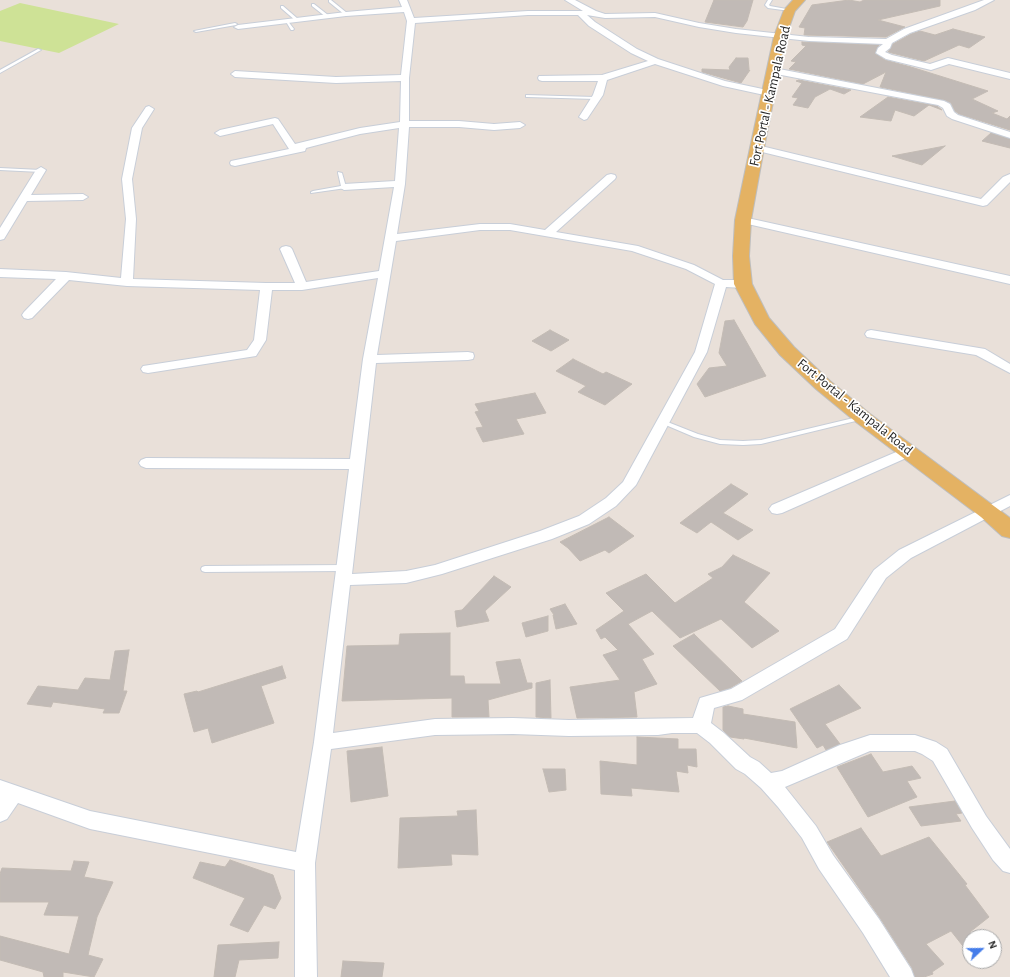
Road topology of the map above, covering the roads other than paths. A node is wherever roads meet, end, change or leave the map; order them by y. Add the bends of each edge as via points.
1 (403, 0) edge
2 (569, 0) edge
3 (770, 0) edge
4 (990, 0) edge
5 (330, 1) dead end
6 (313, 5) dead end
7 (795, 5) edge
8 (282, 7) dead end
9 (407, 9) junction
10 (580, 13) junction
11 (593, 13) junction
12 (346, 14) junction
13 (326, 16) junction
14 (297, 20) junction
15 (286, 21) junction
16 (411, 21) junction
17 (235, 24) joint
18 (292, 29) dead end
19 (196, 31) dead end
20 (780, 36) junction
21 (888, 42) junction
22 (39, 50) dead end
23 (655, 61) junction
24 (774, 71) junction
25 (0, 72) edge
26 (235, 74) dead end
27 (1010, 76) edge
28 (404, 78) junction
29 (542, 78) dead end
30 (603, 78) junction
31 (769, 93) junction
32 (527, 96) dead end
33 (595, 98) junction
34 (149, 109) dead end
35 (584, 117) dead end
36 (404, 124) junction
37 (520, 125) dead end
38 (220, 133) dead end
39 (1010, 135) edge
40 (302, 145) junction
41 (757, 148) junction
42 (235, 163) dead end
43 (0, 169) edge
44 (41, 171) joint
45 (340, 173) dead end
46 (611, 177) dead end
47 (1010, 177) edge
48 (400, 184) junction
49 (344, 187) junction
50 (313, 192) dead end
51 (83, 197) dead end
52 (25, 198) junction
53 (743, 220) junction
54 (547, 234) junction
55 (0, 237) edge
56 (390, 238) junction
57 (286, 248) dead end
58 (0, 274) edge
59 (384, 274) junction
60 (66, 276) junction
61 (1010, 280) edge
62 (127, 282) junction
63 (721, 283) junction
64 (743, 284) junction
65 (302, 286) junction
66 (266, 287) junction
67 (28, 315) dead end
68 (871, 334) dead end
69 (468, 356) dead end
70 (370, 359) junction
71 (148, 369) dead end
72 (1010, 369) edge
73 (863, 418) junction
74 (663, 422) junction
75 (908, 452) junction
76 (146, 463) dead end
77 (357, 464) junction
78 (1010, 500) edge
79 (777, 510) dead end
80 (989, 512) junction
81 (1010, 530) edge
82 (205, 569) dead end
83 (343, 574) junction
84 (700, 726) junction
85 (323, 742) junction
86 (768, 782) junction
87 (7, 790) edge
88 (0, 813) edge
89 (305, 863) junction
90 (1010, 864) edge
91 (306, 977) edge
92 (903, 977) edge

1 - 9 street
2 - 11 street
3 - 7 lane via 767,5 769,7
4 - 21 street via 907,31
5 - 12 lane
6 - 13 lane
7 - 20 main road, Fort Portal - Kampala Road
8 - 14 lane
9 - 12 street
9 - 16 street
10 - 11 street
10 - 16 street
10 - 23 street via 622,44
11 - 20 street via 606,16 655,15 707,26
12 - 13 street
13 - 14 street
14 - 15 street
15 - 17 street
15 - 18 lane
16 - 28 street
17 - 19 lane
20 - 21 street
20 - 24 main road, Fort Portal - Kampala Road
21 - 27 street via 880,53 889,57 931,67 948,61
22 - 25 lane
23 - 30 street
23 - 31 street via 723,83
24 - 31 main road, Fort Portal - Kampala Road
24 - 39 street via 941,103 947,106 950,114 955,117
26 - 28 street via 336,80
28 - 36 street
29 - 30 street
30 - 33 street
31 - 41 main road, Fort Portal - Kampala Road
32 - 33 lane
33 - 35 street
34 - 62 street via 137,128 127,179 131,219
36 - 37 street via 494,127
36 - 40 street via 360,131
36 - 48 street
38 - 40 street via 275,121 293,148
40 - 42 street via 304,148
41 - 47 street via 983,204
41 - 53 main road, Fort Portal - Kampala Road
43 - 44 lane
44 - 52 street
45 - 49 lane
46 - 54 street
48 - 49 street
48 - 56 street
49 - 50 lane
51 - 52 street
52 - 55 street
53 - 61 street
53 - 64 main road, Fort Portal - Kampala Road
54 - 56 street via 510,227 480,227
54 - 63 street via 634,248 690,267
56 - 59 street
57 - 65 street
58 - 60 street
59 - 65 street
59 - 70 street
60 - 62 street
60 - 67 street
62 - 66 street
63 - 64 street
63 - 74 street via 701,352
64 - 73 main road, Fort Portal - Kampala Road via 761,320 787,351
65 - 66 street
66 - 71 street via 260,340 251,352
68 - 72 street via 980,352
69 - 70 street
70 - 77 street
73 - 74 lane via 761,442 743,443 720,442 696,436
73 - 75 main road, Fort Portal - Kampala Road
74 - 83 street via 628,485 611,502 584,520 546,535 406,577
75 - 79 street
75 - 80 main road, Fort Portal - Kampala Road
76 - 77 street
77 - 83 street
78 - 80 street
80 - 81 main road, Fort Portal - Kampala Road
80 - 84 street via 906,554 880,574 841,634 736,695 706,703
82 - 83 lane
83 - 85 street
84 - 85 street via 435,727
84 - 86 street
85 - 89 street
86 - 90 street via 784,779 870,743 915,743 940,755 979,822
86 - 92 street via 809,832 826,862
87 - 88 street
87 - 89 street via 90,820
89 - 91 street

